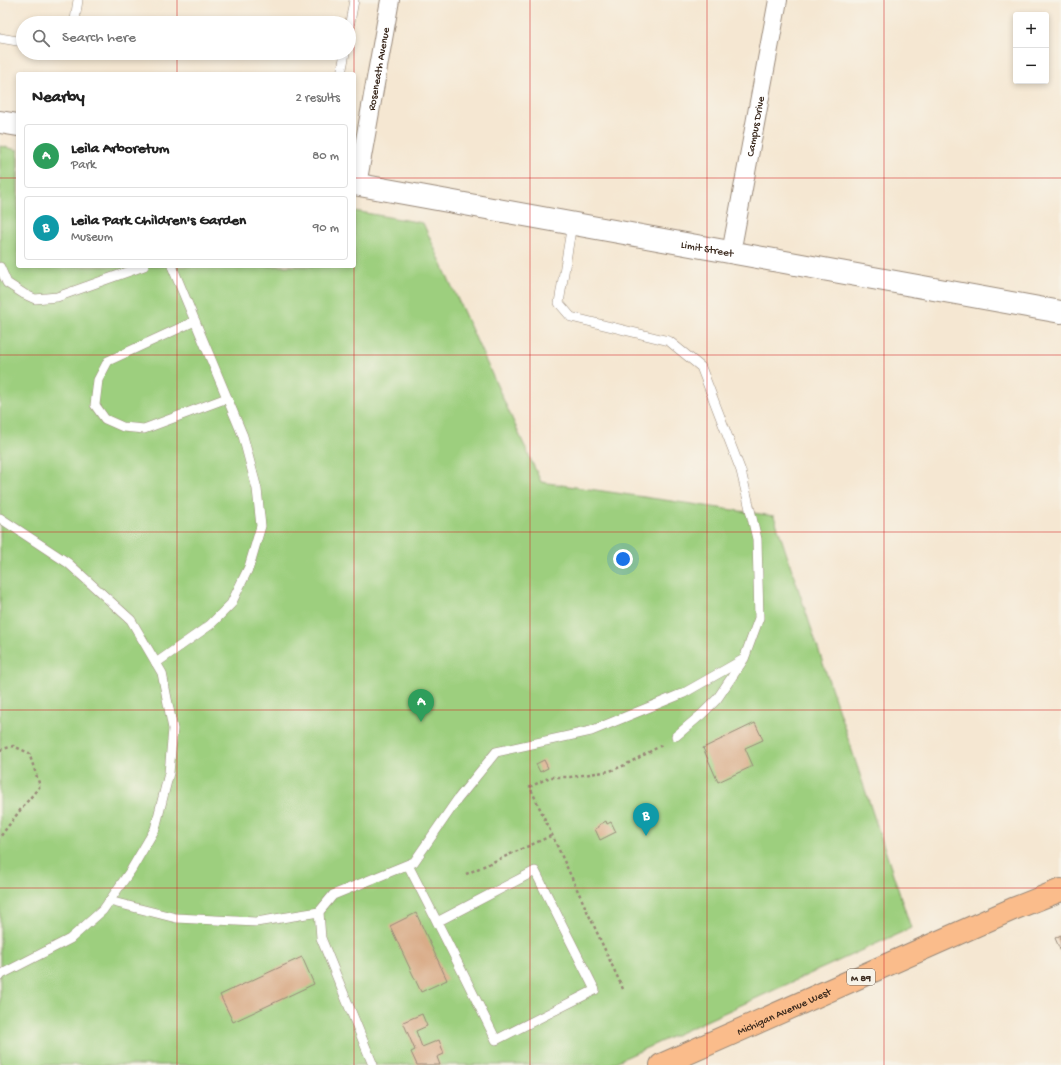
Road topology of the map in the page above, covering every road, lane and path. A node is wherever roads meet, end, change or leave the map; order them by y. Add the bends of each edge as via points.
1 (78, 0) edge
2 (354, 0) edge
3 (390, 0) edge
4 (778, 0) edge
5 (76, 16) edge
6 (351, 16) edge
7 (0, 38) edge
8 (16, 41) edge
9 (343, 60) edge
10 (341, 72) edge
11 (0, 122) edge
12 (16, 125) edge
13 (356, 180) edge
14 (356, 185) edge
15 (572, 224) junction
16 (731, 253) junction
17 (0, 267) edge
18 (138, 268) edge
19 (173, 268) edge
20 (1061, 312) edge
21 (195, 321) junction
22 (227, 398) junction
23 (0, 518) edge
24 (744, 659) junction
25 (156, 663) junction
26 (676, 736) joint
27 (0, 750) edge
28 (553, 835) junction
29 (0, 838) edge
30 (408, 865) junction
31 (466, 874) dead end
32 (1061, 890) edge
33 (109, 901) junction
34 (318, 912) junction
35 (437, 922) junction
36 (0, 975) edge
37 (623, 988) dead end
38 (374, 1065) edge
39 (660, 1065) edge

1 - 5 lane
2 - 6 lane
3 - 13 street, Roseneath Avenue
4 - 16 street, Campus Drive
7 - 8 lane
9 - 10 lane
11 - 12 street
14 - 15 street, Limit Street
15 - 16 street, Limit Street
15 - 24 lane via 559,303 571,317 669,341 701,367 741,471 757,539 759,618
16 - 20 street, Limit Street
17 - 18 lane via 7,283 35,299 58,297
19 - 21 lane
21 - 22 lane
21 - 22 lane via 108,361 98,380 94,405 105,419 123,427 144,429
22 - 25 lane via 243,436 257,489 261,526 249,567 231,604 210,625
23 - 25 lane via 68,563 131,620
24 - 26 lane via 717,699
24 - 30 lane via 684,693 591,731 496,752 457,800 414,862
25 - 33 lane via 162,674 173,729 169,773 154,829
26 - 28 path via 610,770 570,777 550,777 530,786
27 - 29 path via 13,746 29,753 40,786
28 - 31 path
28 - 37 path
30 - 34 lane via 333,895
30 - 35 lane
32 - 39 highway, Michigan Avenue West / M 89
33 - 34 lane via 176,918 256,922
33 - 36 lane via 103,910 70,940
34 - 38 lane via 321,938
35 - 35 lane via 496,1040 595,990 535,871

